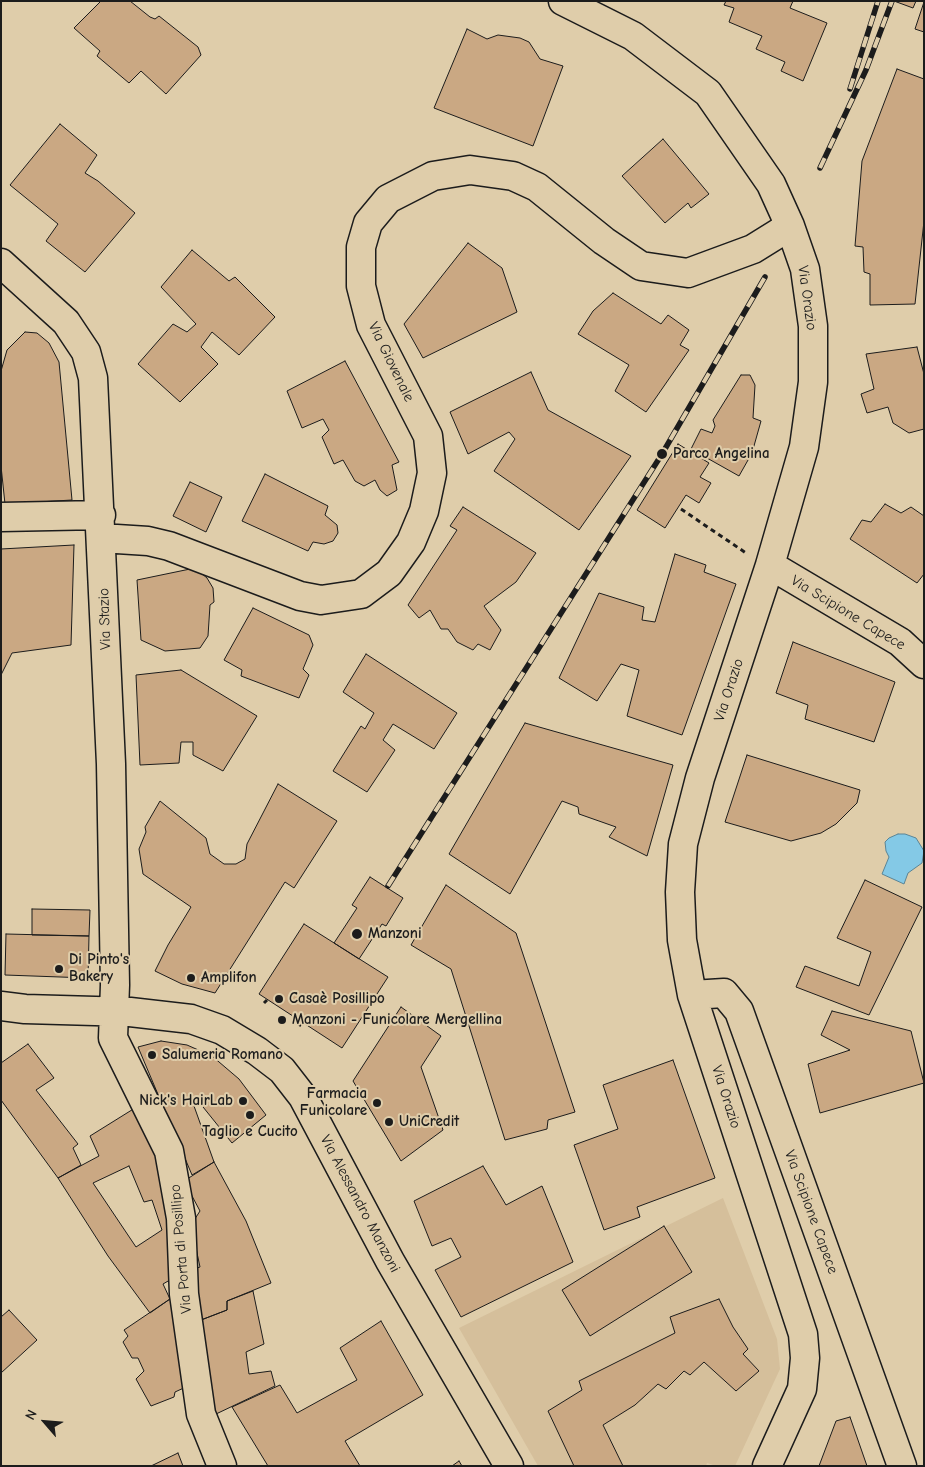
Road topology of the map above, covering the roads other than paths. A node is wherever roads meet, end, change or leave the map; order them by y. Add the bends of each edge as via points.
1 (562, 1) edge
2 (790, 226) junction
3 (1, 263) edge
4 (1, 517) edge
5 (101, 527) junction
6 (760, 560) junction
7 (924, 664) edge
8 (692, 995) junction
9 (1, 1006) edge
10 (115, 1012) junction
11 (222, 1466) edge
12 (509, 1466) edge
13 (767, 1466) edge
14 (902, 1466) edge

1 - 2 street, Via Orazio via 633,36 708,93 754,158
2 - 5 street, Via Giovenale via 752,248 688,273 641,266 537,187 513,176 470,170 433,176 388,199 368,224 361,247 361,286 371,325 428,436 432,473 424,511 411,542 389,573 361,594 321,600 300,596 170,546
2 - 6 street, Via Orazio via 805,268 813,326 813,382 804,447
3 - 5 street, Via Stazio via 66,322 86,352 93,378
4 - 5 street, Via Giovenale
5 - 10 street, Via Stazio via 111,764
6 - 7 street, Via Scipione Capece via 900,642
6 - 8 street, Via Orazio via 683,844 682,940
8 - 13 street, Via Orazio via 803,1334 802,1389
8 - 14 street, Via Scipione Capece via 724,993 739,1011
9 - 10 street, Via Alessandro Manzoni
10 - 11 street, Via Porta di Posillipo via 113,1038 169,1151 181,1218 184,1294 201,1414
10 - 12 street, Via Alessandro Manzoni via 191,1019 222,1030 257,1050 282,1070 302,1097 390,1261

